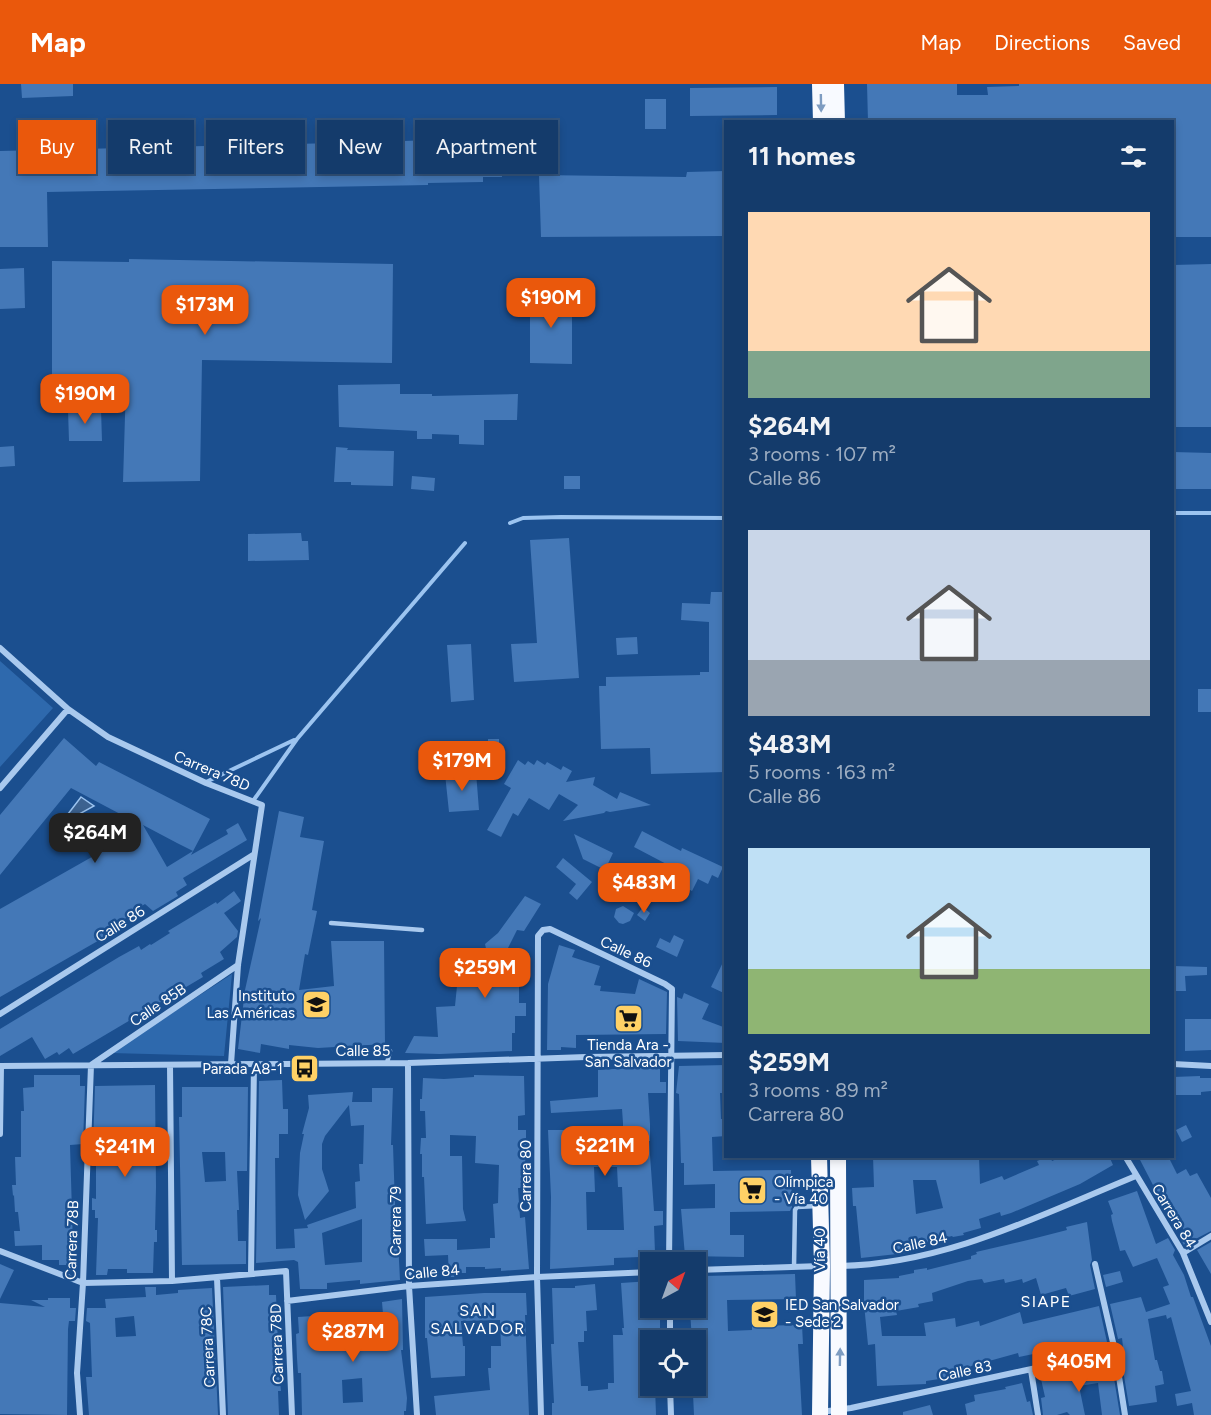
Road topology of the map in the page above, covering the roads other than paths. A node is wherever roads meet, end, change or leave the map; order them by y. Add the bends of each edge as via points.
1 (820, 84) edge
2 (837, 84) edge
3 (821, 120) edge
4 (837, 120) edge
5 (0, 648) edge
6 (68, 709) junction
7 (0, 788) edge
8 (254, 855) junction
9 (331, 923) dead end
10 (422, 930) dead end
11 (538, 936) joint
12 (238, 966) junction
13 (0, 1014) edge
14 (390, 1052) dead end
15 (670, 1055) junction
16 (724, 1055) edge
17 (538, 1059) junction
18 (387, 1063) junction
19 (408, 1063) junction
20 (231, 1064) junction
21 (254, 1064) junction
22 (1174, 1064) edge
23 (91, 1065) junction
24 (170, 1065) junction
25 (1, 1066) edge
26 (1211, 1066) edge
27 (0, 1134) edge
28 (819, 1158) edge
29 (838, 1158) edge
30 (1126, 1158) edge
31 (1136, 1176) junction
32 (820, 1206) junction
33 (1211, 1236) edge
34 (0, 1251) edge
35 (669, 1252) edge
36 (1183, 1253) junction
37 (1095, 1264) dead end
38 (830, 1266) junction
39 (794, 1267) junction
40 (706, 1270) edge
41 (640, 1272) edge
42 (251, 1274) junction
43 (537, 1277) junction
44 (217, 1278) junction
45 (172, 1281) junction
46 (83, 1283) junction
47 (409, 1286) junction
48 (287, 1301) junction
49 (1211, 1322) edge
50 (1114, 1352) junction
51 (1031, 1370) junction
52 (670, 1396) edge
53 (838, 1413) edge
54 (820, 1414) edge
55 (80, 1415) edge
56 (223, 1415) edge
57 (292, 1415) edge
58 (417, 1415) edge
59 (542, 1415) edge
60 (671, 1415) edge
61 (1038, 1415) edge
62 (1125, 1415) edge

1 -> 3 highway
2 - 4 highway
5 - 6 street, Carrera 78D
6 - 7 street
6 - 8 street, Carrera 78D via 108,737 262,805
8 - 12 street, Carrera 78D
8 - 13 street, Calle 86
9 - 10 lane
11 - 15 street, Calle 86 via 550,929 672,989
11 - 17 street, Carrera 80
12 - 20 street, Carrera 78D
12 - 23 street, Calle 85B
14 - 18 lane
15 - 16 street, Calle 85
15 - 17 street, Calle 85
15 - 35 street
17 - 19 street, Calle 85
17 - 43 street, Carrera 80
18 - 19 street, Calle 85
18 - 21 street, Calle 85
19 - 47 street, Carrera 79
20 - 21 street, Calle 85
20 - 24 street, Calle 85
21 - 42 street
22 - 26 street
23 - 24 street, Calle 85
23 - 25 street, Calle 85
23 - 46 street, Carrera 78B
24 - 45 street
25 - 27 street
28 - 32 highway, Vía 40
29 - 38 highway, Vía 40
30 - 31 street, Carrera 84
31 - 36 street, Carrera 84
31 - 38 street, Calle 84 via 978,1241 920,1258
32 - 38 highway, Vía 40
32 - 39 lane via 795,1210
33 - 36 street
34 - 46 street
36 - 49 street, Carrera 84
37 - 50 street
38 - 39 street, Calle 84
53 -> 38 highway, Vía 40 via 840,1340
38 - 54 highway, Vía 40
39 - 40 street, Calle 84
41 - 43 street, Calle 84
42 - 44 street
42 - 48 street, Carrera 78D via 286,1271
43 - 47 street, Calle 84
43 - 59 street, Carrera 80
44 - 45 street
44 - 56 street, Carrera 78C
45 - 46 street
46 - 55 street, Carrera 78B via 77,1373
47 - 48 street, Calle 84
47 - 58 street, Carrera 79
48 - 57 street, Carrera 78D
50 - 51 street, Calle 83
50 - 62 street
51 - 53 street, Calle 83
51 - 61 street
52 - 60 street
53 - 54 street, Calle 83

